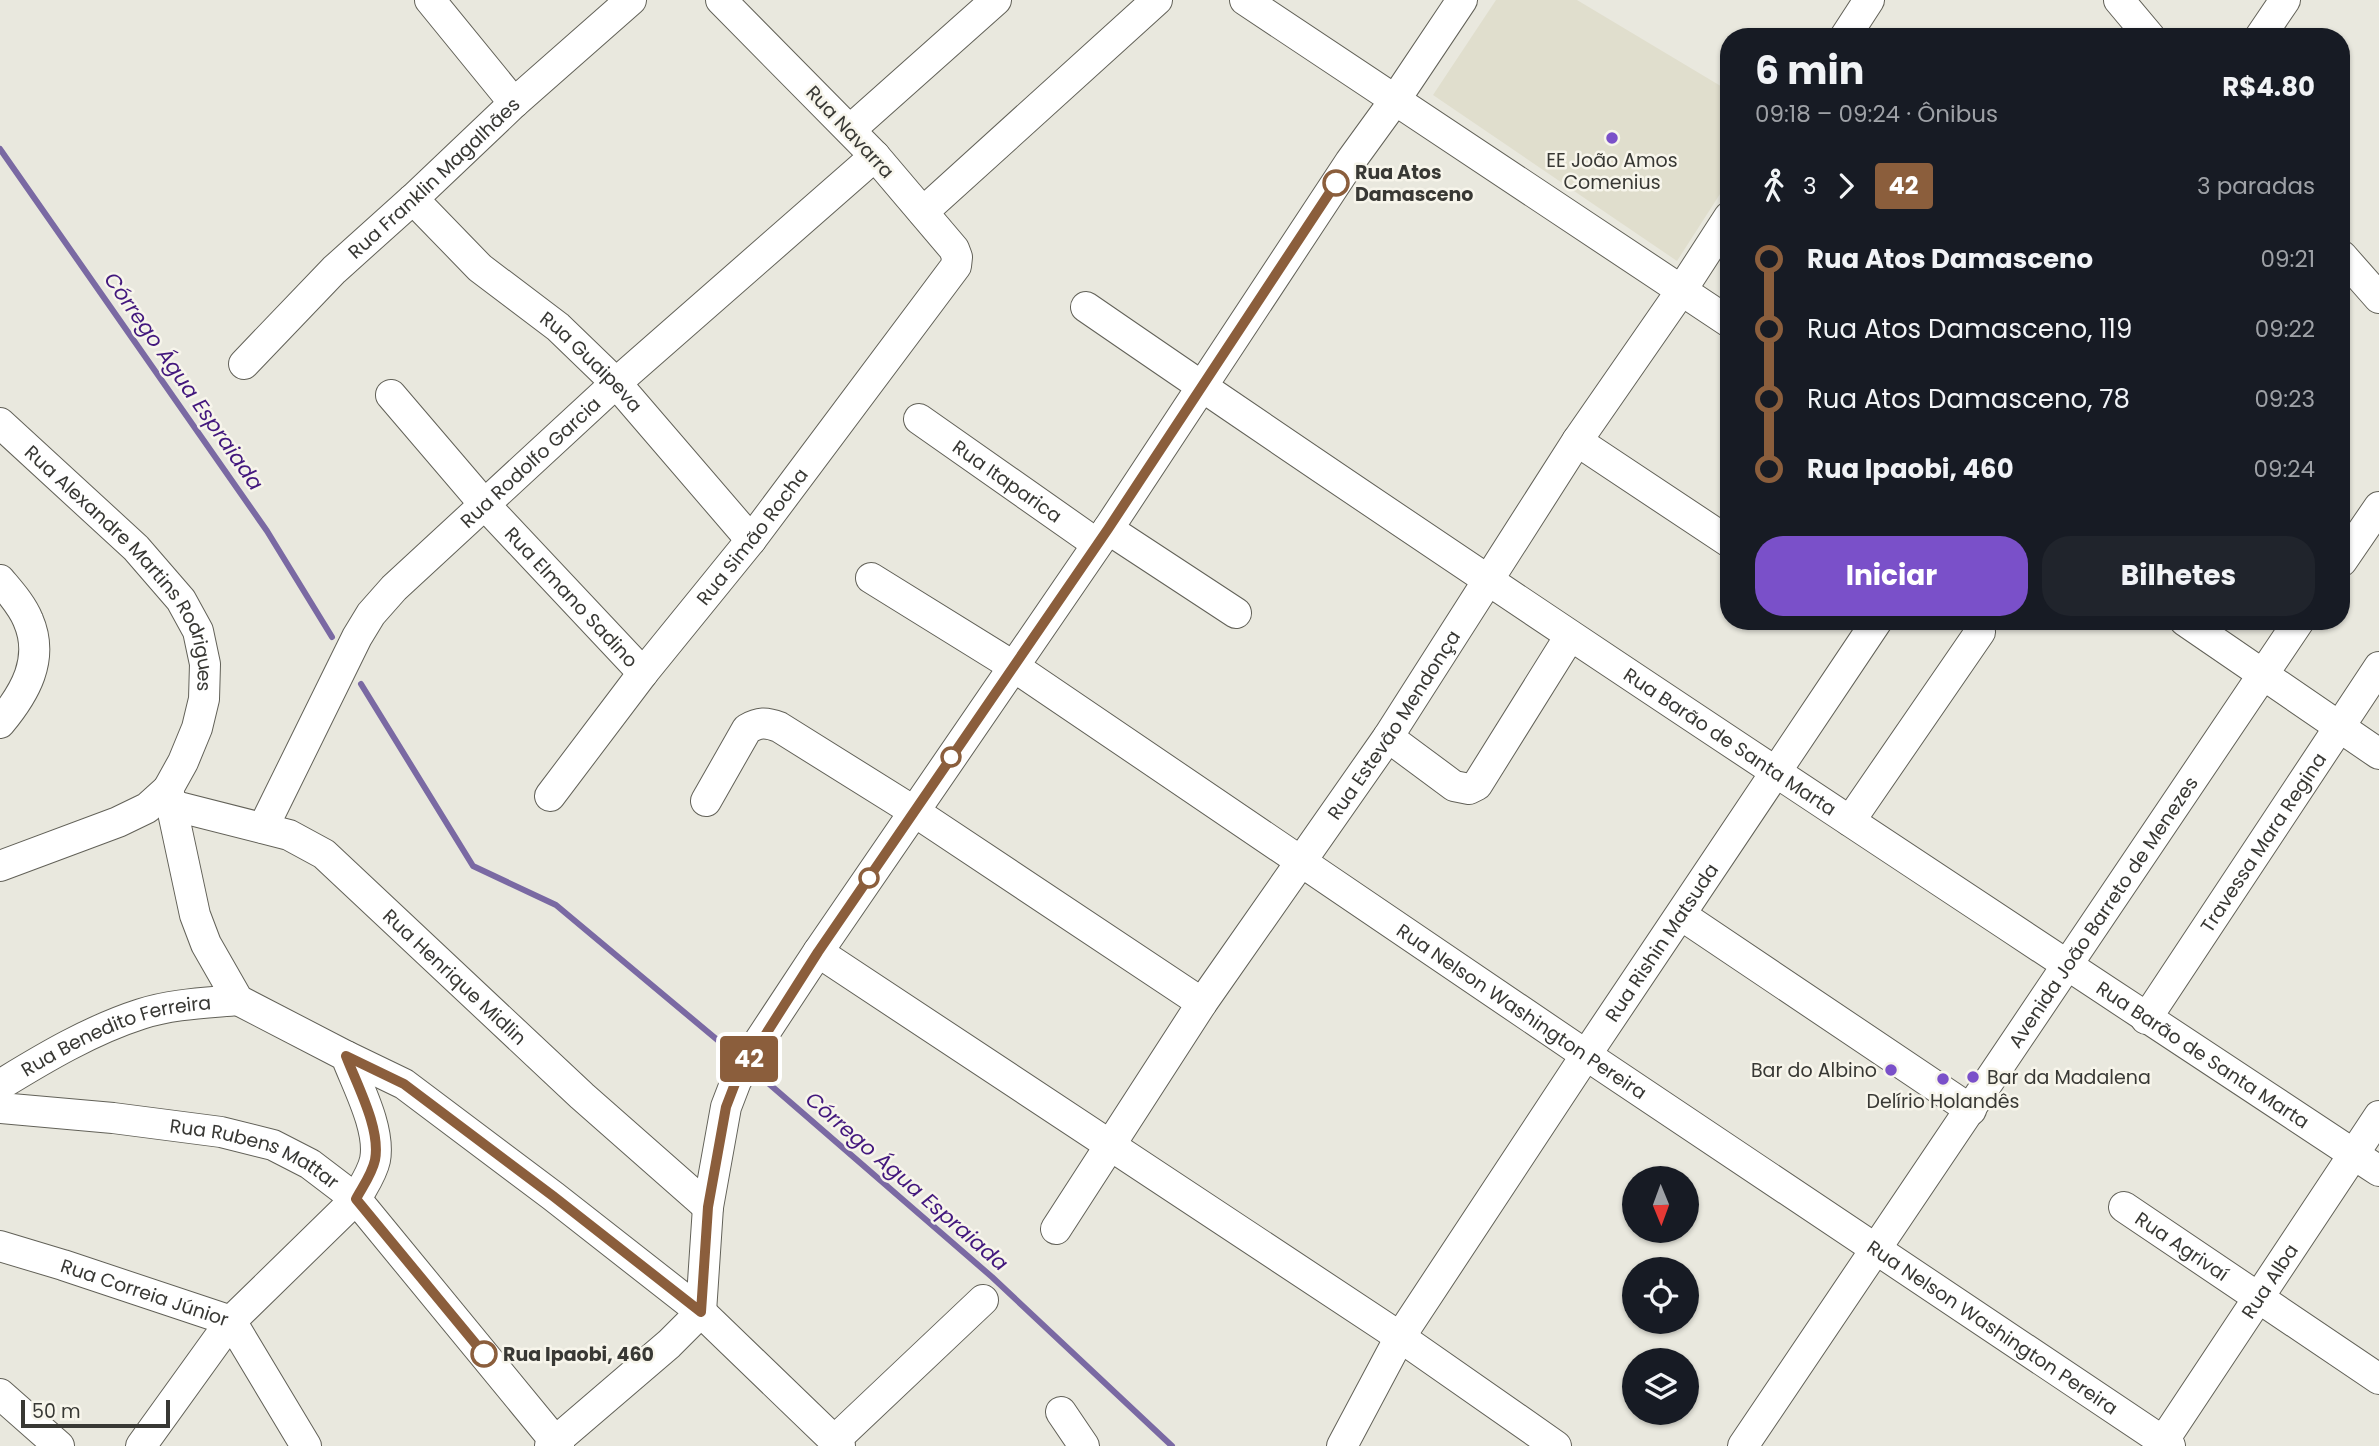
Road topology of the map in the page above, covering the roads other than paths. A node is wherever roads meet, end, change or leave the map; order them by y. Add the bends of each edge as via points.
1 (430, 0) edge
2 (631, 0) edge
3 (721, 0) edge
4 (996, 0) edge
5 (1157, 0) edge
6 (1245, 0) edge
7 (1462, 0) edge
8 (1869, 0) edge
9 (2119, 0) edge
10 (2285, 0) edge
11 (1851, 28) edge
12 (2142, 28) edge
13 (2266, 28) edge
14 (1395, 100) junction
15 (514, 103) junction
16 (850, 130) junction
17 (875, 156) junction
18 (413, 199) junction
19 (923, 212) junction
20 (1720, 231) edge
21 (2350, 265) edge
22 (951, 276) joint
23 (1681, 291) junction
24 (2379, 298) edge
25 (1086, 307) dead end
26 (1720, 316) edge
27 (244, 364) dead end
28 (615, 383) junction
29 (1201, 386) junction
30 (391, 395) dead end
31 (919, 419) dead end
32 (0, 423) edge
33 (1577, 441) junction
34 (485, 505) junction
35 (2379, 507) edge
36 (1102, 536) junction
37 (1720, 536) edge
38 (751, 540) junction
39 (2350, 549) edge
40 (871, 578) dead end
41 (1489, 579) junction
42 (0, 580) edge
43 (1236, 614) dead end
44 (1862, 630) edge
45 (2198, 630) edge
46 (2293, 630) edge
47 (1980, 632) dead end
48 (1570, 636) junction
49 (1013, 666) junction
50 (2379, 667) edge
51 (643, 673) junction
52 (2263, 674) junction
53 (6, 707) edge
54 (2339, 727) junction
55 (1388, 737) junction
56 (2379, 754) edge
57 (1776, 773) junction
58 (550, 796) dead end
59 (169, 797) junction
60 (705, 801) dead end
61 (915, 811) junction
62 (1850, 821) junction
63 (263, 828) junction
64 (1300, 861) junction
65 (0, 866) edge
66 (1681, 915) junction
67 (818, 952) junction
68 (2067, 967) junction
69 (237, 1000) junction
70 (1202, 1003) junction
71 (2146, 1019) junction
72 (1586, 1055) junction
73 (346, 1056) junction
74 (0, 1062) edge
75 (30, 1066) junction
76 (0, 1085) edge
77 (0, 1108) edge
78 (1971, 1110) junction
79 (2379, 1116) edge
80 (1112, 1145) junction
81 (2354, 1155) junction
82 (2379, 1171) edge
83 (356, 1199) junction
84 (708, 1207) junction
85 (2124, 1207) dead end
86 (1056, 1229) dead end
87 (0, 1247) edge
88 (1876, 1248) junction
89 (2257, 1298) junction
90 (983, 1300) dead end
91 (701, 1312) junction
92 (231, 1321) junction
93 (1400, 1337) junction
94 (2379, 1379) edge
95 (0, 1394) edge
96 (1061, 1412) dead end
97 (838, 1443) edge
98 (555, 1444) edge
99 (2164, 1444) edge
100 (59, 1446) edge
101 (141, 1446) edge
102 (306, 1446) edge
103 (1084, 1446) edge
104 (1342, 1446) edge
105 (1556, 1446) edge
106 (1743, 1446) edge

1 - 15 street
2 - 15 street, Rua Franklin Magalhães
3 - 16 street, Rua Navarra
4 - 16 street
5 - 19 street
6 - 14 street
7 - 14 street
8 - 11 street
9 - 12 street
10 - 13 street
14 - 23 street
14 - 29 street
15 - 18 street, Rua Franklin Magalhães
16 - 17 street, Rua Navarra
17 - 19 street, Rua Navarra
17 - 28 street, Rua Rodolfo Garcia
18 - 27 street, Rua Franklin Magalhães via 334,270
18 - 28 street, Rua Guaipeva via 480,268 558,327
19 - 22 street, Rua Navarra via 954,249 957,257
20 - 23 street, Rua Estevão Mendonça
21 - 24 street
22 - 38 street, Rua Simão Rocha
23 - 26 street
23 - 33 street, Rua Estevão Mendonça
25 - 29 street, Rua Barão de Santa Marta
28 - 34 street, Rua Rodolfo Garcia
28 - 38 street, Rua Guaipeva
29 - 36 street
29 - 41 street, Rua Barão de Santa Marta
30 - 34 street, Rua Elmano Sadino
31 - 36 street, Rua Itaparica
32 - 59 street, Rua Alexandre Martins Rodrigues via 136,548 181,600 198,631 205,664 204,699
33 - 37 street
33 - 41 street, Rua Estevão Mendonça
34 - 51 street, Rua Elmano Sadino
34 - 63 street, Rua Rodolfo Garcia via 372,614
35 - 39 street
36 - 43 street, Rua Itaparica
36 - 49 street
38 - 51 street, Rua Simão Rocha
40 - 49 street, Rua Nelson Washington Pereira
41 - 48 street, Rua Barão de Santa Marta
41 - 55 street, Rua Estevão Mendonça
42 - 53 street via 28,619 35,649 34,664
44 - 57 street, Rua Rishin Matsuda
45 - 52 street
46 - 52 street, Avenida João Barreto de Menezes
47 - 62 street
48 - 55 street via 1477,785 1469,789 1454,786
48 - 57 street, Rua Barão de Santa Marta
49 - 61 street
49 - 64 street, Rua Nelson Washington Pereira
50 - 54 street, Travessa Mara Regina
51 - 58 street, Rua Simão Rocha
52 - 54 street
52 - 68 street, Avenida João Barreto de Menezes
54 - 56 street
54 - 71 street, Travessa Mara Regina
55 - 64 street, Rua Estevão Mendonça
57 - 62 street, Rua Barão de Santa Marta
57 - 66 street, Rua Rishin Matsuda
59 - 63 street, Rua Henrique Midlin
59 - 65 street, Rua Alexandre Martins Rodrigues via 118,822
59 - 69 street via 195,915
60 - 61 street via 747,729 767,723
61 - 67 street
61 - 70 street
62 - 68 street, Rua Barão de Santa Marta
63 - 84 street, Rua Henrique Midlin via 289,835 324,854 582,1096
64 - 70 street, Rua Estevão Mendonça
64 - 72 street, Rua Nelson Washington Pereira
66 - 72 street, Rua Rishin Matsuda
66 - 78 street
67 - 80 street
67 - 84 street via 736,1081 726,1107
68 - 71 street, Rua Barão de Santa Marta
68 - 78 street, Avenida João Barreto de Menezes
69 - 73 street
69 - 75 street, Rua Benedito Ferreira via 141,1014
70 - 80 street, Rua Estevão Mendonça
71 - 81 street, Rua Barão de Santa Marta
72 - 88 street, Rua Nelson Washington Pereira
72 - 93 street, Rua Rishin Matsuda
73 - 83 street via 376,1146 371,1174
73 - 91 street via 404,1084
74 - 75 street
75 - 76 street, Rua Benedito Ferreira
77 - 83 street, Rua Rubens Mattar via 234,1135 273,1145 310,1164
78 - 88 street, Avenida João Barreto de Menezes
79 - 81 street, Rua Alba
80 - 86 street, Rua Estevão Mendonça
80 - 93 street
81 - 82 street, Rua Barão de Santa Marta
81 - 89 street, Rua Alba
83 - 92 street
83 - 98 street, Rua Rubens Mattar
84 - 91 street
85 - 89 street, Rua Agrivaí
87 - 92 street, Rua Correia Júnior
88 - 99 street, Rua Nelson Washington Pereira
88 - 106 street, Avenida João Barreto de Menezes
89 - 94 street, Rua Agrivaí
89 - 99 street, Rua Alba
90 - 97 street
91 - 97 street
91 - 98 street
92 - 101 street
92 - 102 street, Rua Correia Júnior
93 - 104 street, Rua Rishin Matsuda
93 - 105 street
95 - 100 street
96 - 103 street

